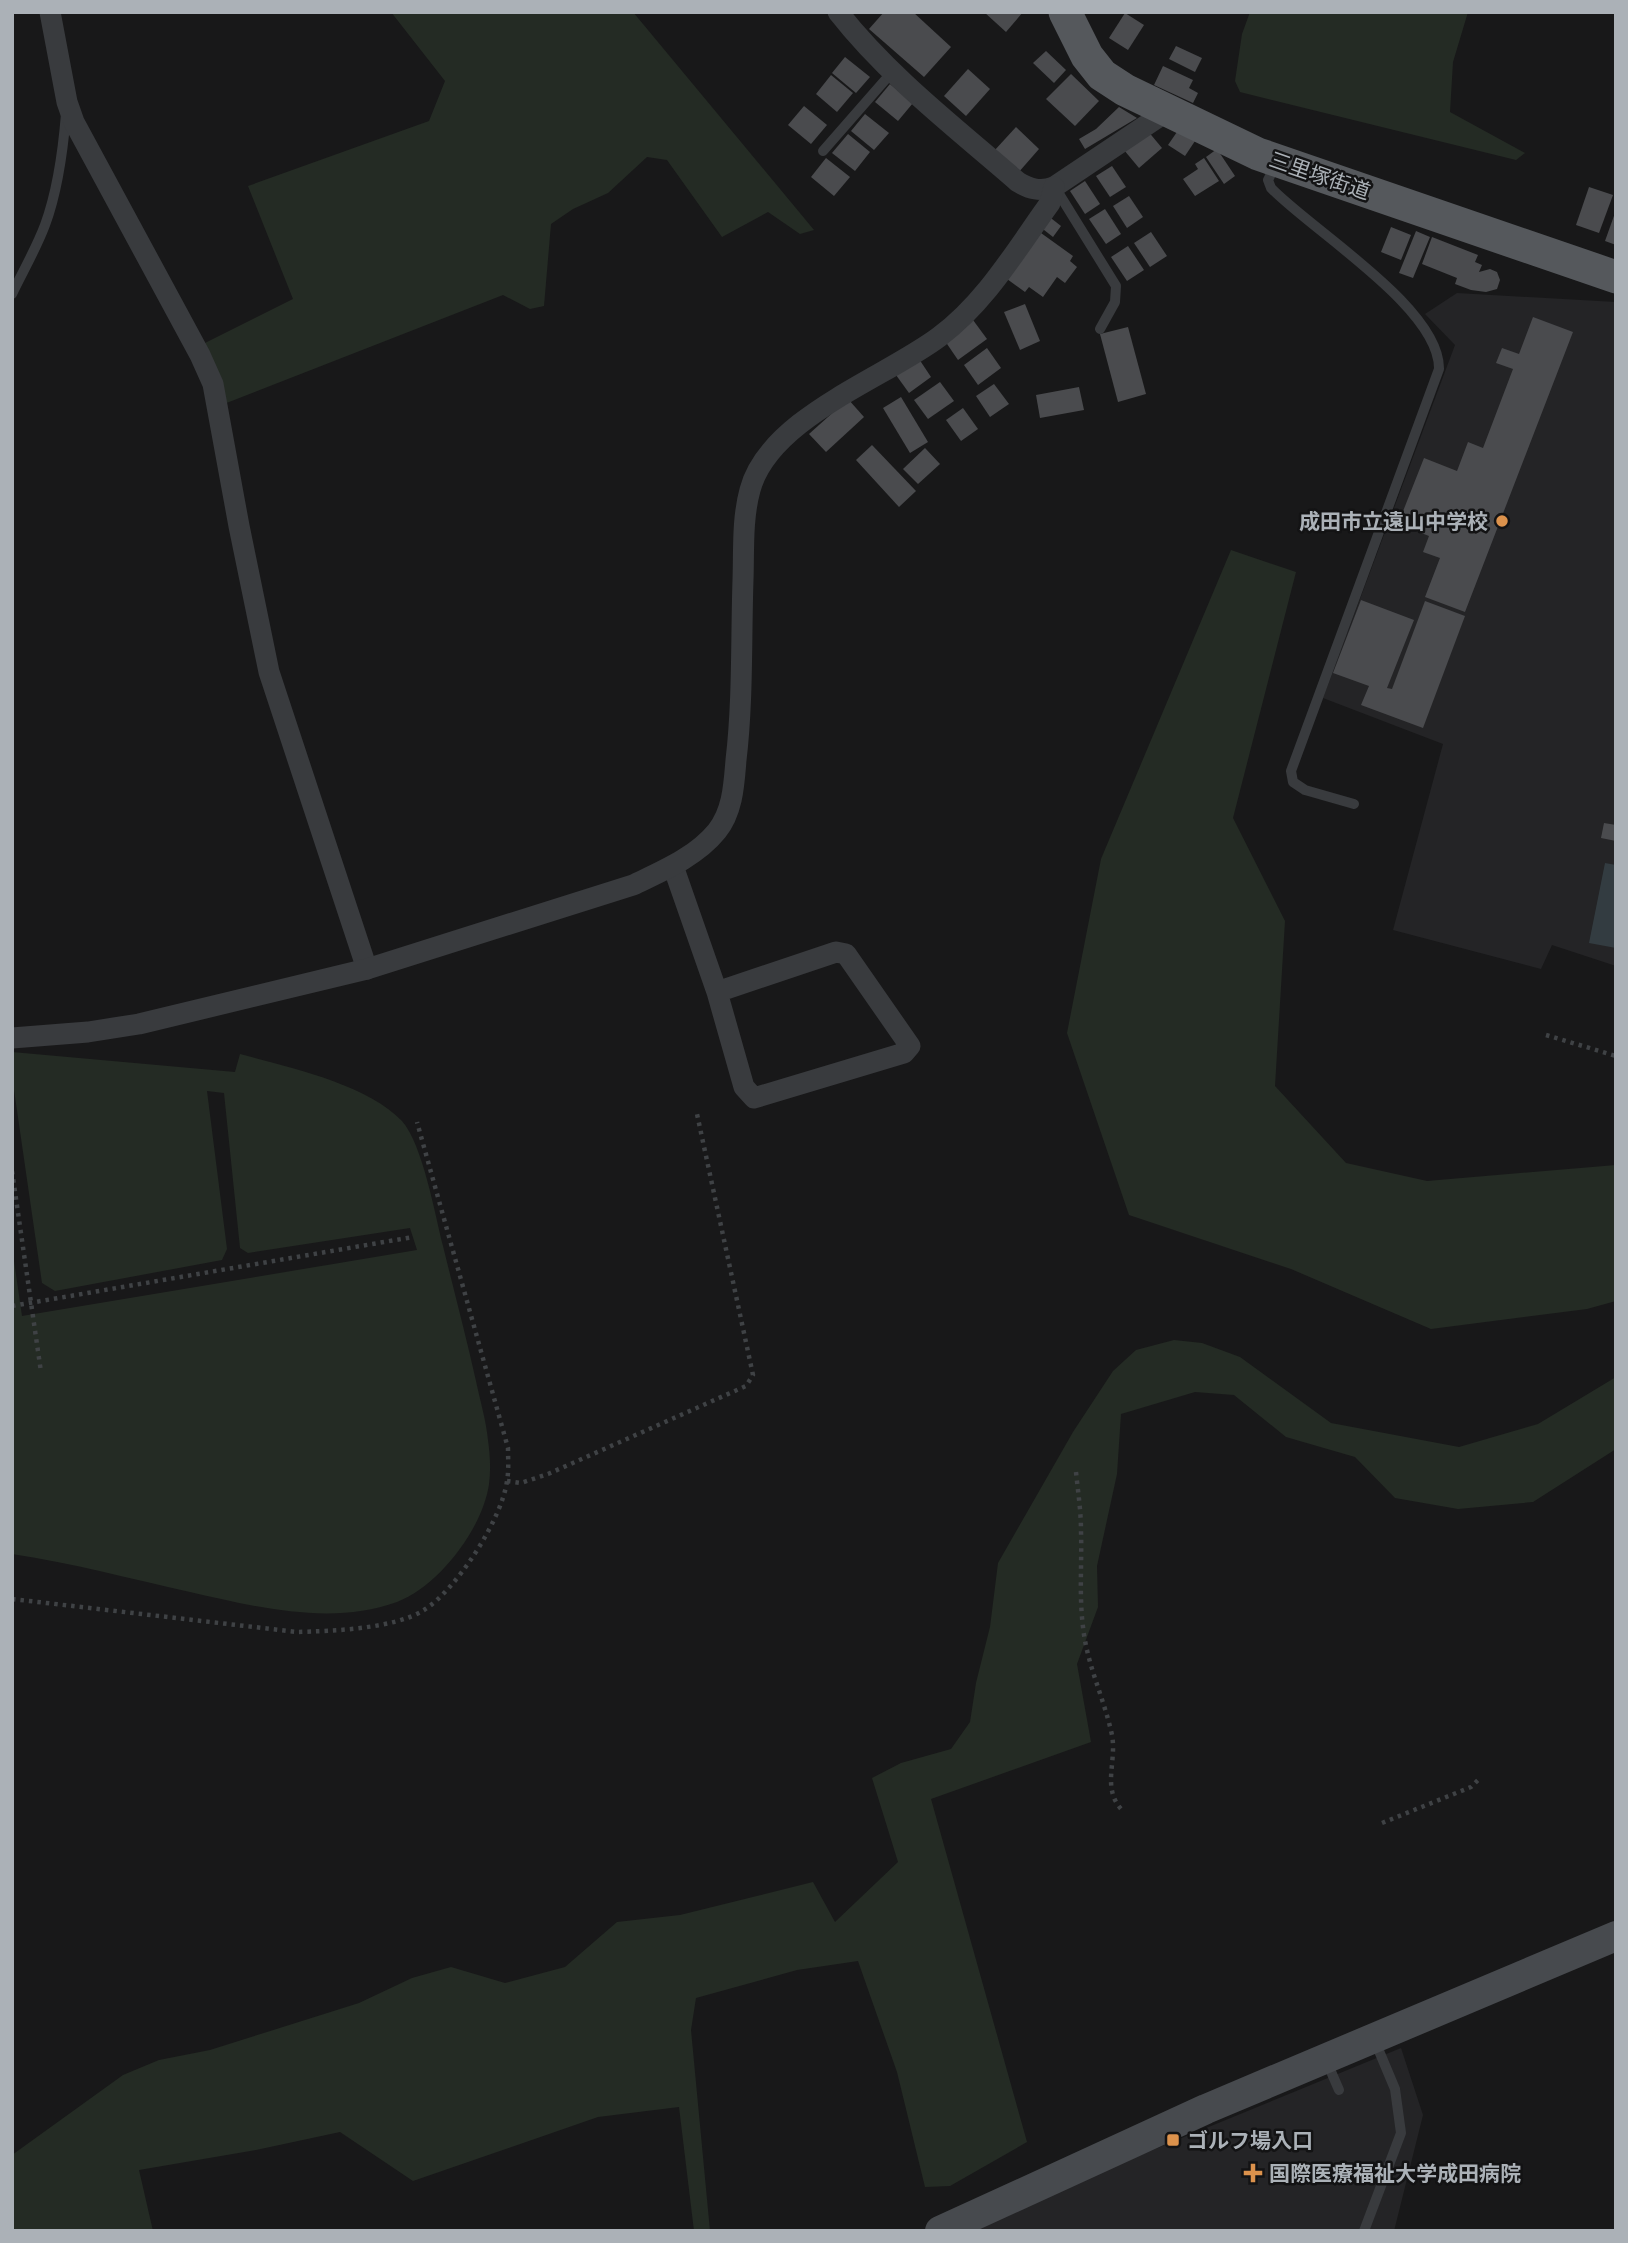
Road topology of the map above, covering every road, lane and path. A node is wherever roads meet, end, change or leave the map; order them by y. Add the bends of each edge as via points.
1 (50, 12) edge
2 (838, 12) edge
3 (1065, 12) edge
4 (893, 71) junction
5 (66, 102) junction
6 (1168, 110) junction
7 (823, 151) dead end
8 (1258, 153) junction
9 (1054, 187) junction
10 (1616, 277) edge
11 (12, 294) edge
12 (1100, 328) dead end
13 (1354, 804) dead end
14 (673, 866) junction
15 (367, 969) junction
16 (717, 992) junction
17 (1546, 1035) dead end
18 (12, 1038) edge
19 (1616, 1056) edge
20 (697, 1114) dead end
21 (417, 1122) dead end
22 (12, 1171) edge
23 (413, 1237) dead end
24 (31, 1303) junction
25 (12, 1306) edge
26 (41, 1372) dead end
27 (1076, 1472) dead end
28 (508, 1481) junction
29 (12, 1599) edge
30 (1478, 1780) dead end
31 (1123, 1811) dead end
32 (1382, 1823) dead end
33 (1616, 1936) edge
34 (1374, 2039) junction
35 (1325, 2060) junction
36 (1339, 2090) dead end
37 (940, 2231) edge
38 (1364, 2231) edge

1 - 5 street
2 - 4 street
3 - 6 main road, 三里塚街道 via 1102,75
4 - 7 lane
4 - 9 street via 1017,182 1035,190
5 - 11 lane via 64,140 48,214
5 - 15 street via 213,384 269,672
6 - 8 main road, 三里塚街道
6 - 9 street
8 - 10 main road, 三里塚街道
8 - 13 lane via 1271,174 1271,188 1388,287 1424,329 1439,359 1291,771 1293,782 1305,790
9 - 12 lane via 1116,286 1115,302
9 - 14 street via 1050,203 980,300 939,337 814,413 762,462 750,490 744,526 739,740 733,790 717,830
14 - 15 street via 633,885
14 - 16 street
15 - 18 street via 139,1024
16 - 16 street via 744,1087 754,1098 904,1053 910,1046 846,954 836,952
17 - 19 path
20 - 28 path via 752,1375 746,1386 548,1474 521,1483
21 - 28 path via 508,1448
22 - 24 path
23 - 24 path
24 - 25 path
24 - 26 path
27 - 31 path via 1082,1529 1082,1625 1087,1660 1112,1738 1110,1791
28 - 29 path via 474,1556 449,1588 423,1610 392,1622 297,1632
30 - 32 path via 1471,1787
33 - 34 street
34 - 35 street
34 - 38 lane via 1395,2089 1401,2133
35 - 36 lane
35 - 37 street via 1206,2109

